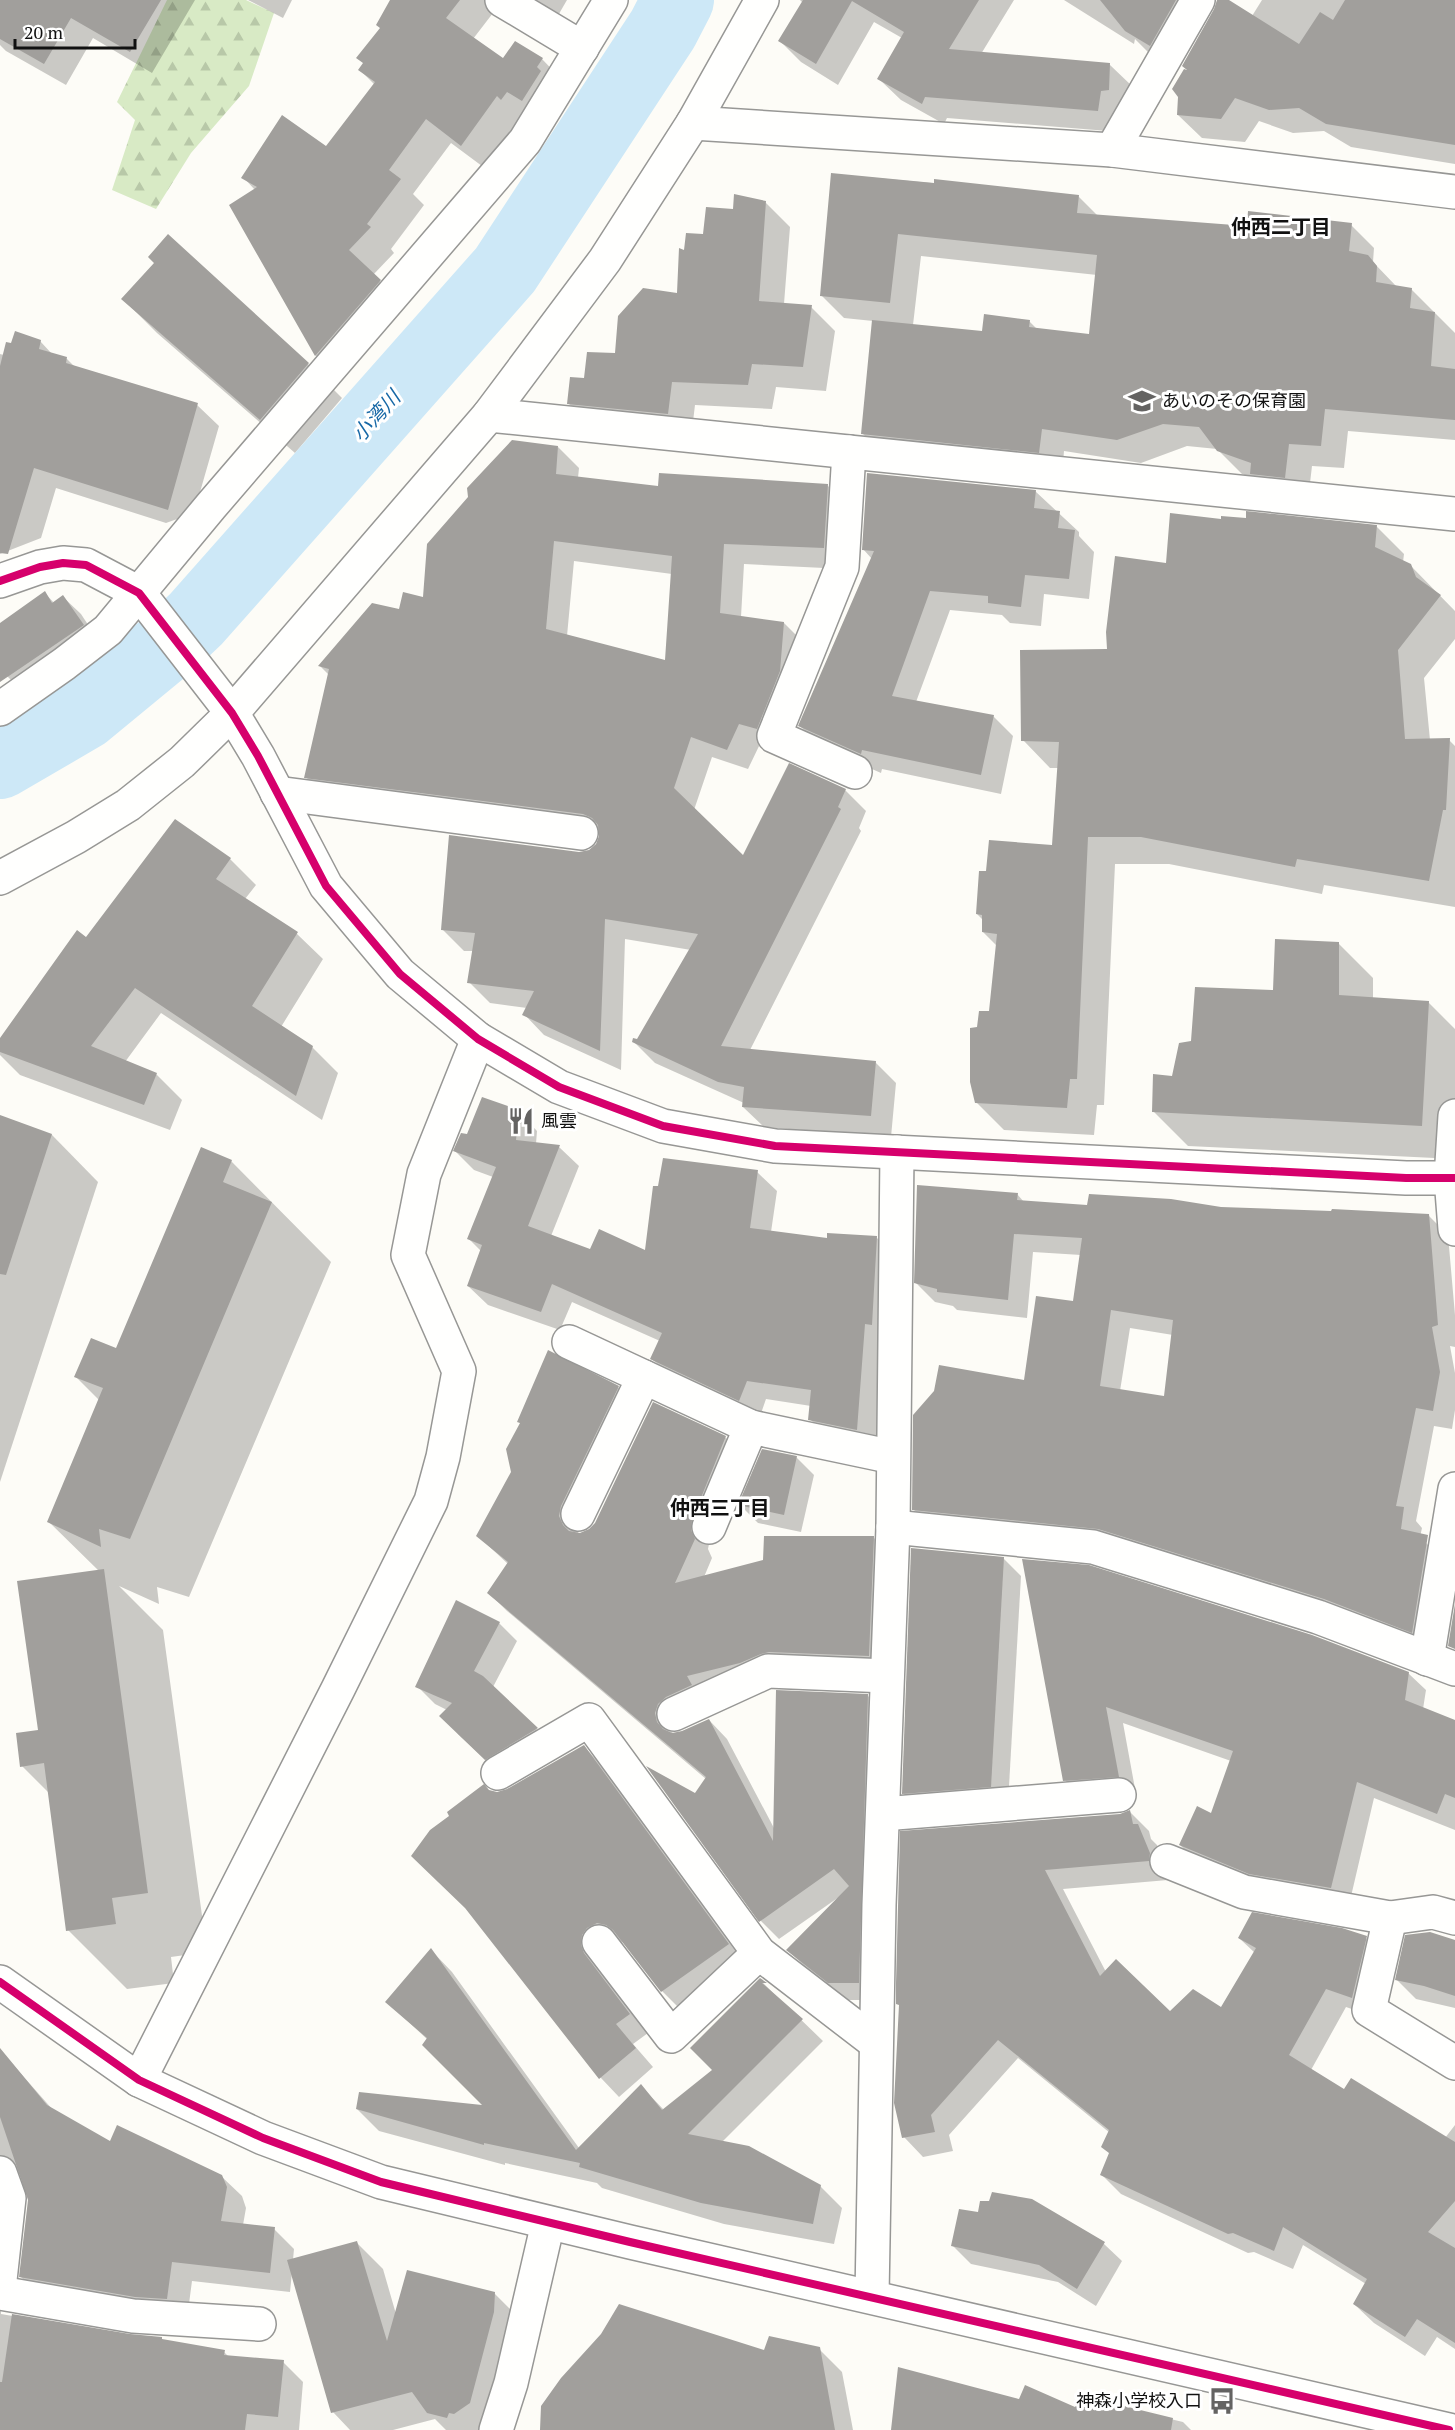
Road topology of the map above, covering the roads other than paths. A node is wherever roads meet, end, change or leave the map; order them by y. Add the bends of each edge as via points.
1 (502, 0) edge
2 (611, 0) edge
3 (762, 0) edge
4 (1198, 0) edge
5 (582, 48) junction
6 (693, 123) junction
7 (1112, 150) junction
8 (1455, 192) edge
9 (489, 415) junction
10 (849, 452) junction
11 (1455, 514) edge
12 (0, 581) edge
13 (139, 593) junction
14 (0, 709) edge
15 (232, 713) junction
16 (855, 772) dead end
17 (277, 794) junction
18 (580, 833) dead end
19 (0, 878) edge
20 (478, 1039) junction
21 (1455, 1116) edge
22 (897, 1152) junction
23 (1453, 1178) edge
24 (1455, 1228) edge
25 (569, 1342) dead end
26 (644, 1377) junction
27 (751, 1427) junction
28 (893, 1457) junction
29 (1455, 1489) edge
30 (578, 1514) dead end
31 (709, 1527) dead end
32 (893, 1527) junction
33 (1441, 1664) edge
34 (887, 1676) junction
35 (674, 1714) dead end
36 (498, 1773) dead end
37 (1119, 1795) dead end
38 (883, 1814) junction
39 (1167, 1861) dead end
40 (1390, 1918) junction
41 (1455, 1918) edge
42 (598, 1942) dead end
43 (759, 1953) junction
44 (0, 1982) edge
45 (876, 2043) junction
46 (1455, 2062) edge
47 (139, 2080) junction
48 (0, 2173) edge
49 (548, 2223) junction
50 (0, 2280) edge
51 (0, 2293) edge
52 (872, 2296) junction
53 (259, 2324) dead end
54 (496, 2430) edge
55 (1449, 2430) edge

1 - 5 street
2 - 5 street
3 - 6 street
4 - 7 street
5 - 13 street via 525,141
6 - 7 street
6 - 9 street via 605,260
7 - 8 street
9 - 10 street
9 - 15 street
10 - 11 street
10 - 16 street via 842,567 774,736
12 - 13 street via 63,563 86,565
13 - 14 street via 108,630
13 - 15 street
15 - 17 street
15 - 19 street via 182,762 128,805
17 - 18 street
17 - 20 street via 326,886 400,974
20 - 22 street via 559,1087 663,1126 775,1146
20 - 47 street via 424,1174 408,1255 459,1371 431,1501
21 - 23 street
22 - 23 street
22 - 28 street
23 - 24 street
25 - 26 street
26 - 27 street
26 - 30 street
27 - 28 street
27 - 31 street
28 - 32 street
29 - 33 street
32 - 33 street via 1093,1547 1318,1617
32 - 34 street
34 - 35 street via 768,1671
34 - 38 street
36 - 43 street via 589,1720
37 - 38 street
38 - 45 street
39 - 40 street via 1244,1892
40 - 41 street via 1433,1912
40 - 46 street via 1369,2010
42 - 43 street via 671,2036
43 - 45 street
44 - 47 street
45 - 52 street
47 - 49 street via 264,2138 381,2182
48 - 50 street via 9,2198
49 - 52 street
49 - 54 street via 511,2383
51 - 53 street via 133,2316
52 - 55 street

